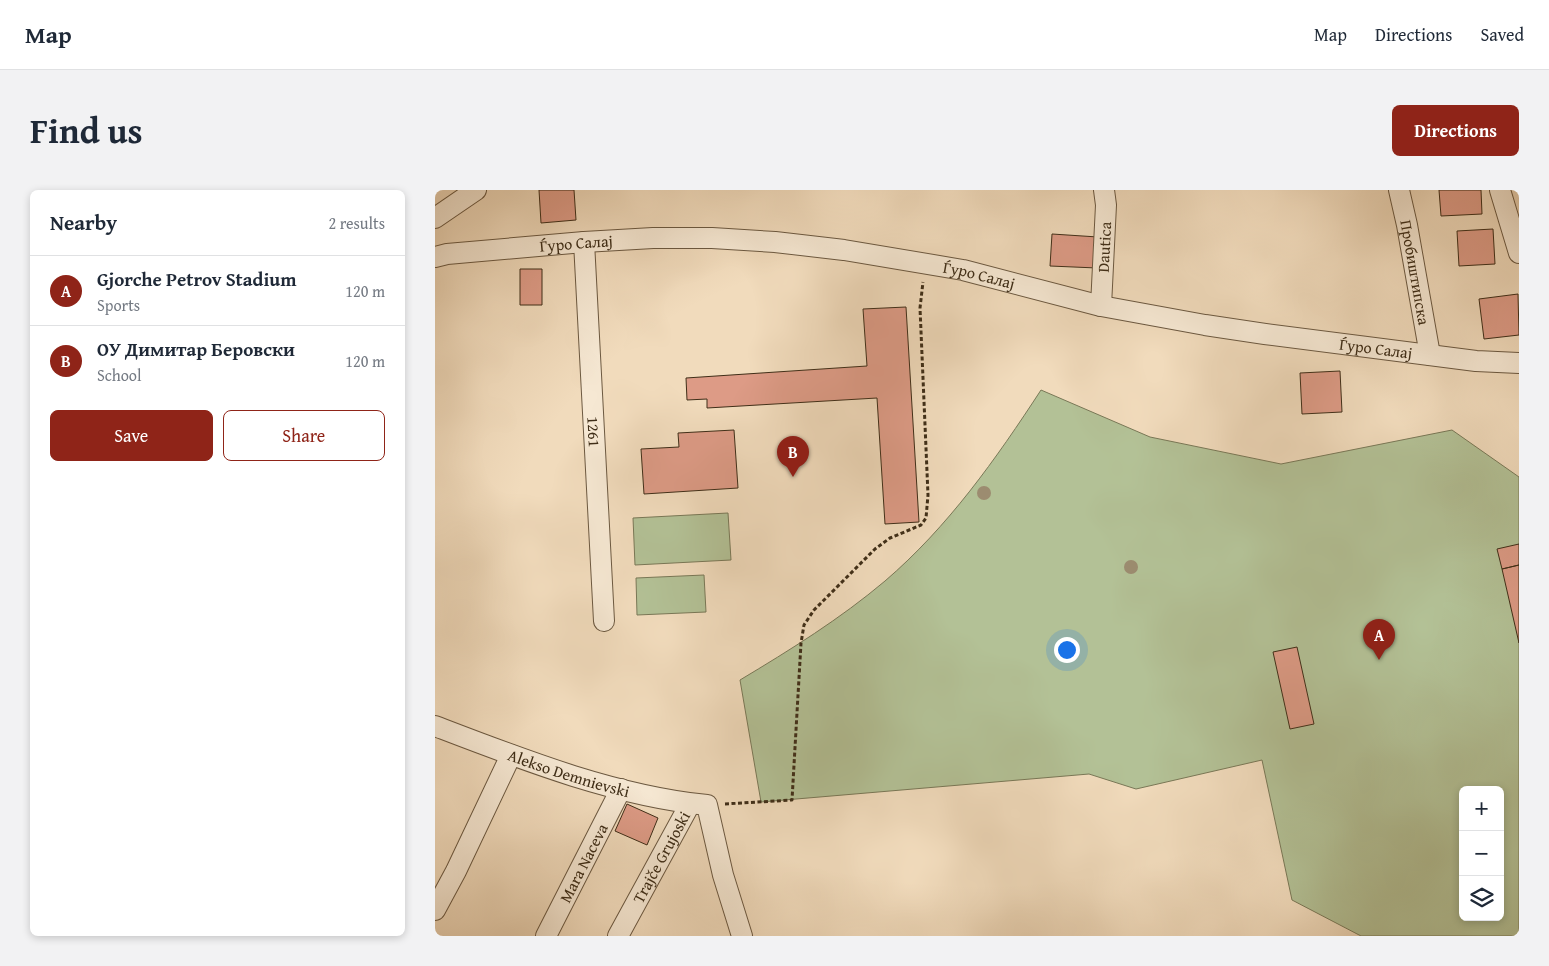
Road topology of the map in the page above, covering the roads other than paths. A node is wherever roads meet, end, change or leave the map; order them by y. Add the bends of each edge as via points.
1 (476, 190) edge
2 (1104, 190) edge
3 (1399, 190) edge
4 (1500, 190) edge
5 (435, 218) edge
6 (584, 242) junction
7 (1519, 252) edge
8 (435, 257) edge
9 (1101, 306) junction
10 (1430, 355) junction
11 (1519, 363) edge
12 (604, 621) dead end
13 (435, 726) edge
14 (511, 755) junction
15 (621, 789) junction
16 (699, 804) junction
17 (435, 910) edge
18 (546, 936) edge
19 (618, 936) edge
20 (742, 936) edge

1 - 5 street
2 - 9 street, Dautica
3 - 10 street, Пробиштипска
4 - 7 street
6 - 8 street, Ѓуро Салај
6 - 9 street, Ѓуро Салај via 713,238 844,250 994,278
6 - 12 street, 1261
9 - 10 street, Ѓуро Салај via 1265,334
10 - 11 street, Ѓуро Салај
13 - 14 street, Alekso Demnievski
14 - 15 street, Alekso Demnievski
14 - 17 street
15 - 16 street, Alekso Demnievski
15 - 18 street, Mara Naceva
16 - 19 street, Trajče Grujoski
16 - 20 street

